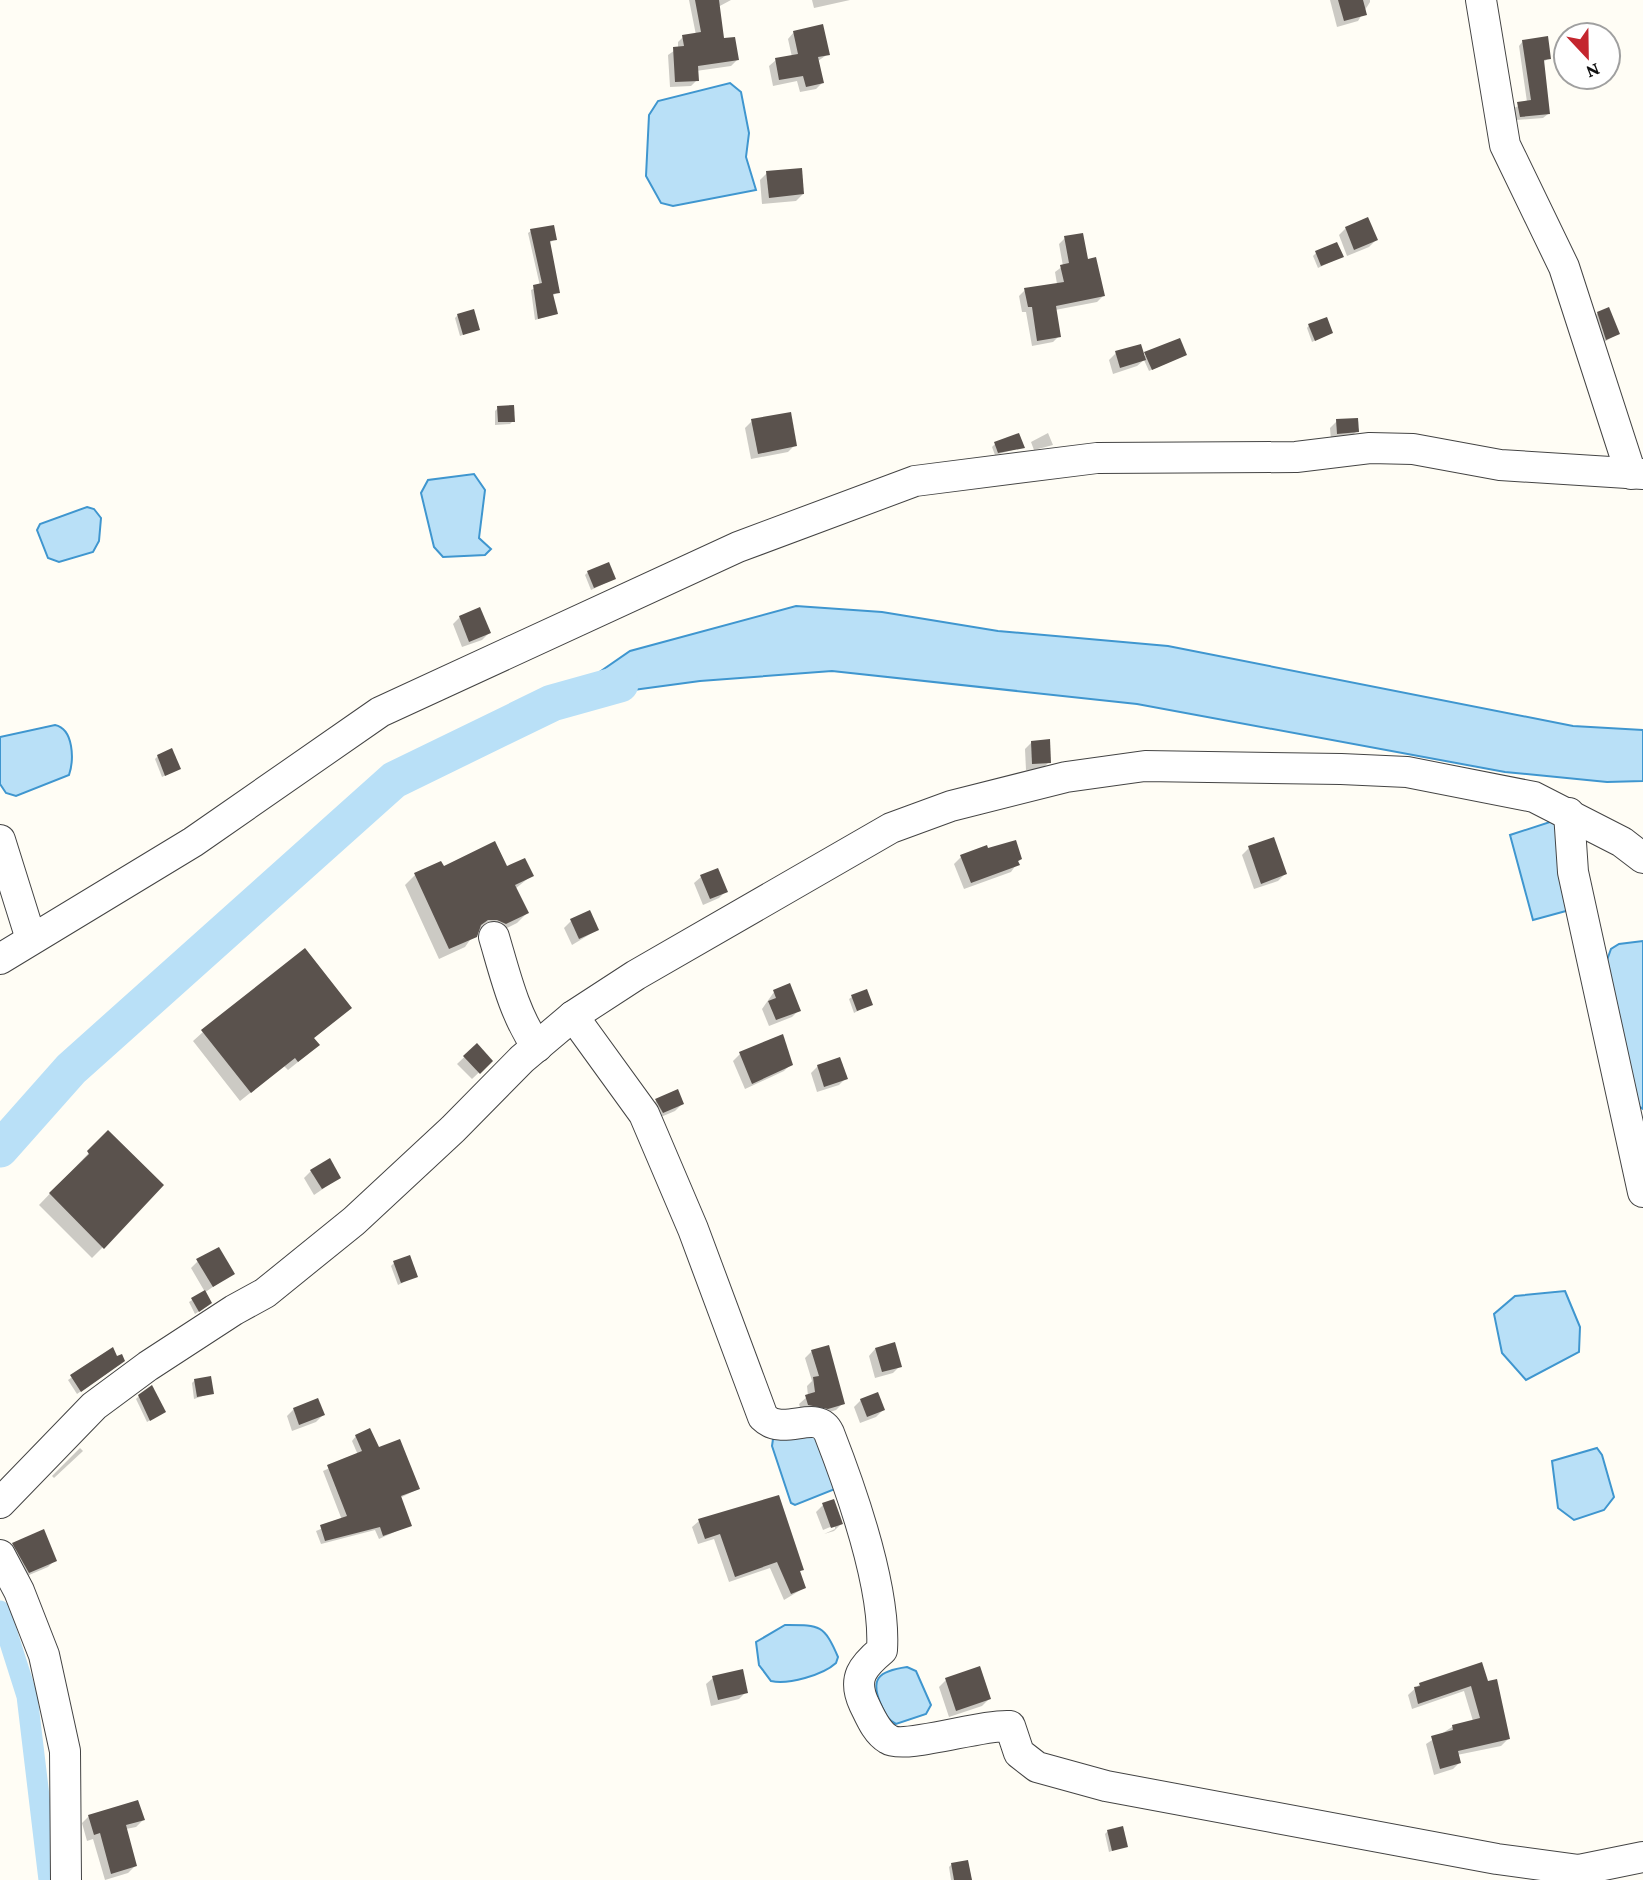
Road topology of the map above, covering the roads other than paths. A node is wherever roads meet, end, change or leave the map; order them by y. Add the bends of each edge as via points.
1 (1480, 0) edge
2 (1637, 474) edge
3 (1569, 813) junction
4 (0, 840) edge
5 (1643, 858) edge
6 (494, 937) dead end
7 (31, 939) junction
8 (0, 959) edge
9 (573, 1016) junction
10 (537, 1047) junction
11 (1643, 1192) edge
12 (0, 1503) edge
13 (0, 1555) edge
14 (1643, 1857) edge
15 (66, 1880) edge
16 (1634, 1880) edge

1 - 2 street via 1505,145 1564,267
2 - 7 street via 1500,465 1413,449 1370,448 1296,457 1097,458 915,481 738,547 380,712 193,842
3 - 5 street
3 - 9 street via 1534,797 1407,772 1145,766 1066,777 951,806 891,828
3 - 11 street via 1573,872
4 - 7 street
6 - 10 street via 510,991
7 - 8 street
9 - 10 street
9 - 14 street via 644,1114 693,1229 763,1417 780,1427 817,1422 829,1433 860,1527 883,1630 882,1650 862,1667 858,1692 888,1740 905,1743 993,1725 1010,1726 1019,1753 1037,1767 1106,1786 1497,1859 1579,1870
10 - 12 street via 354,1221 265,1293 94,1406
13 - 15 street via 44,1655 65,1751
14 - 16 street

